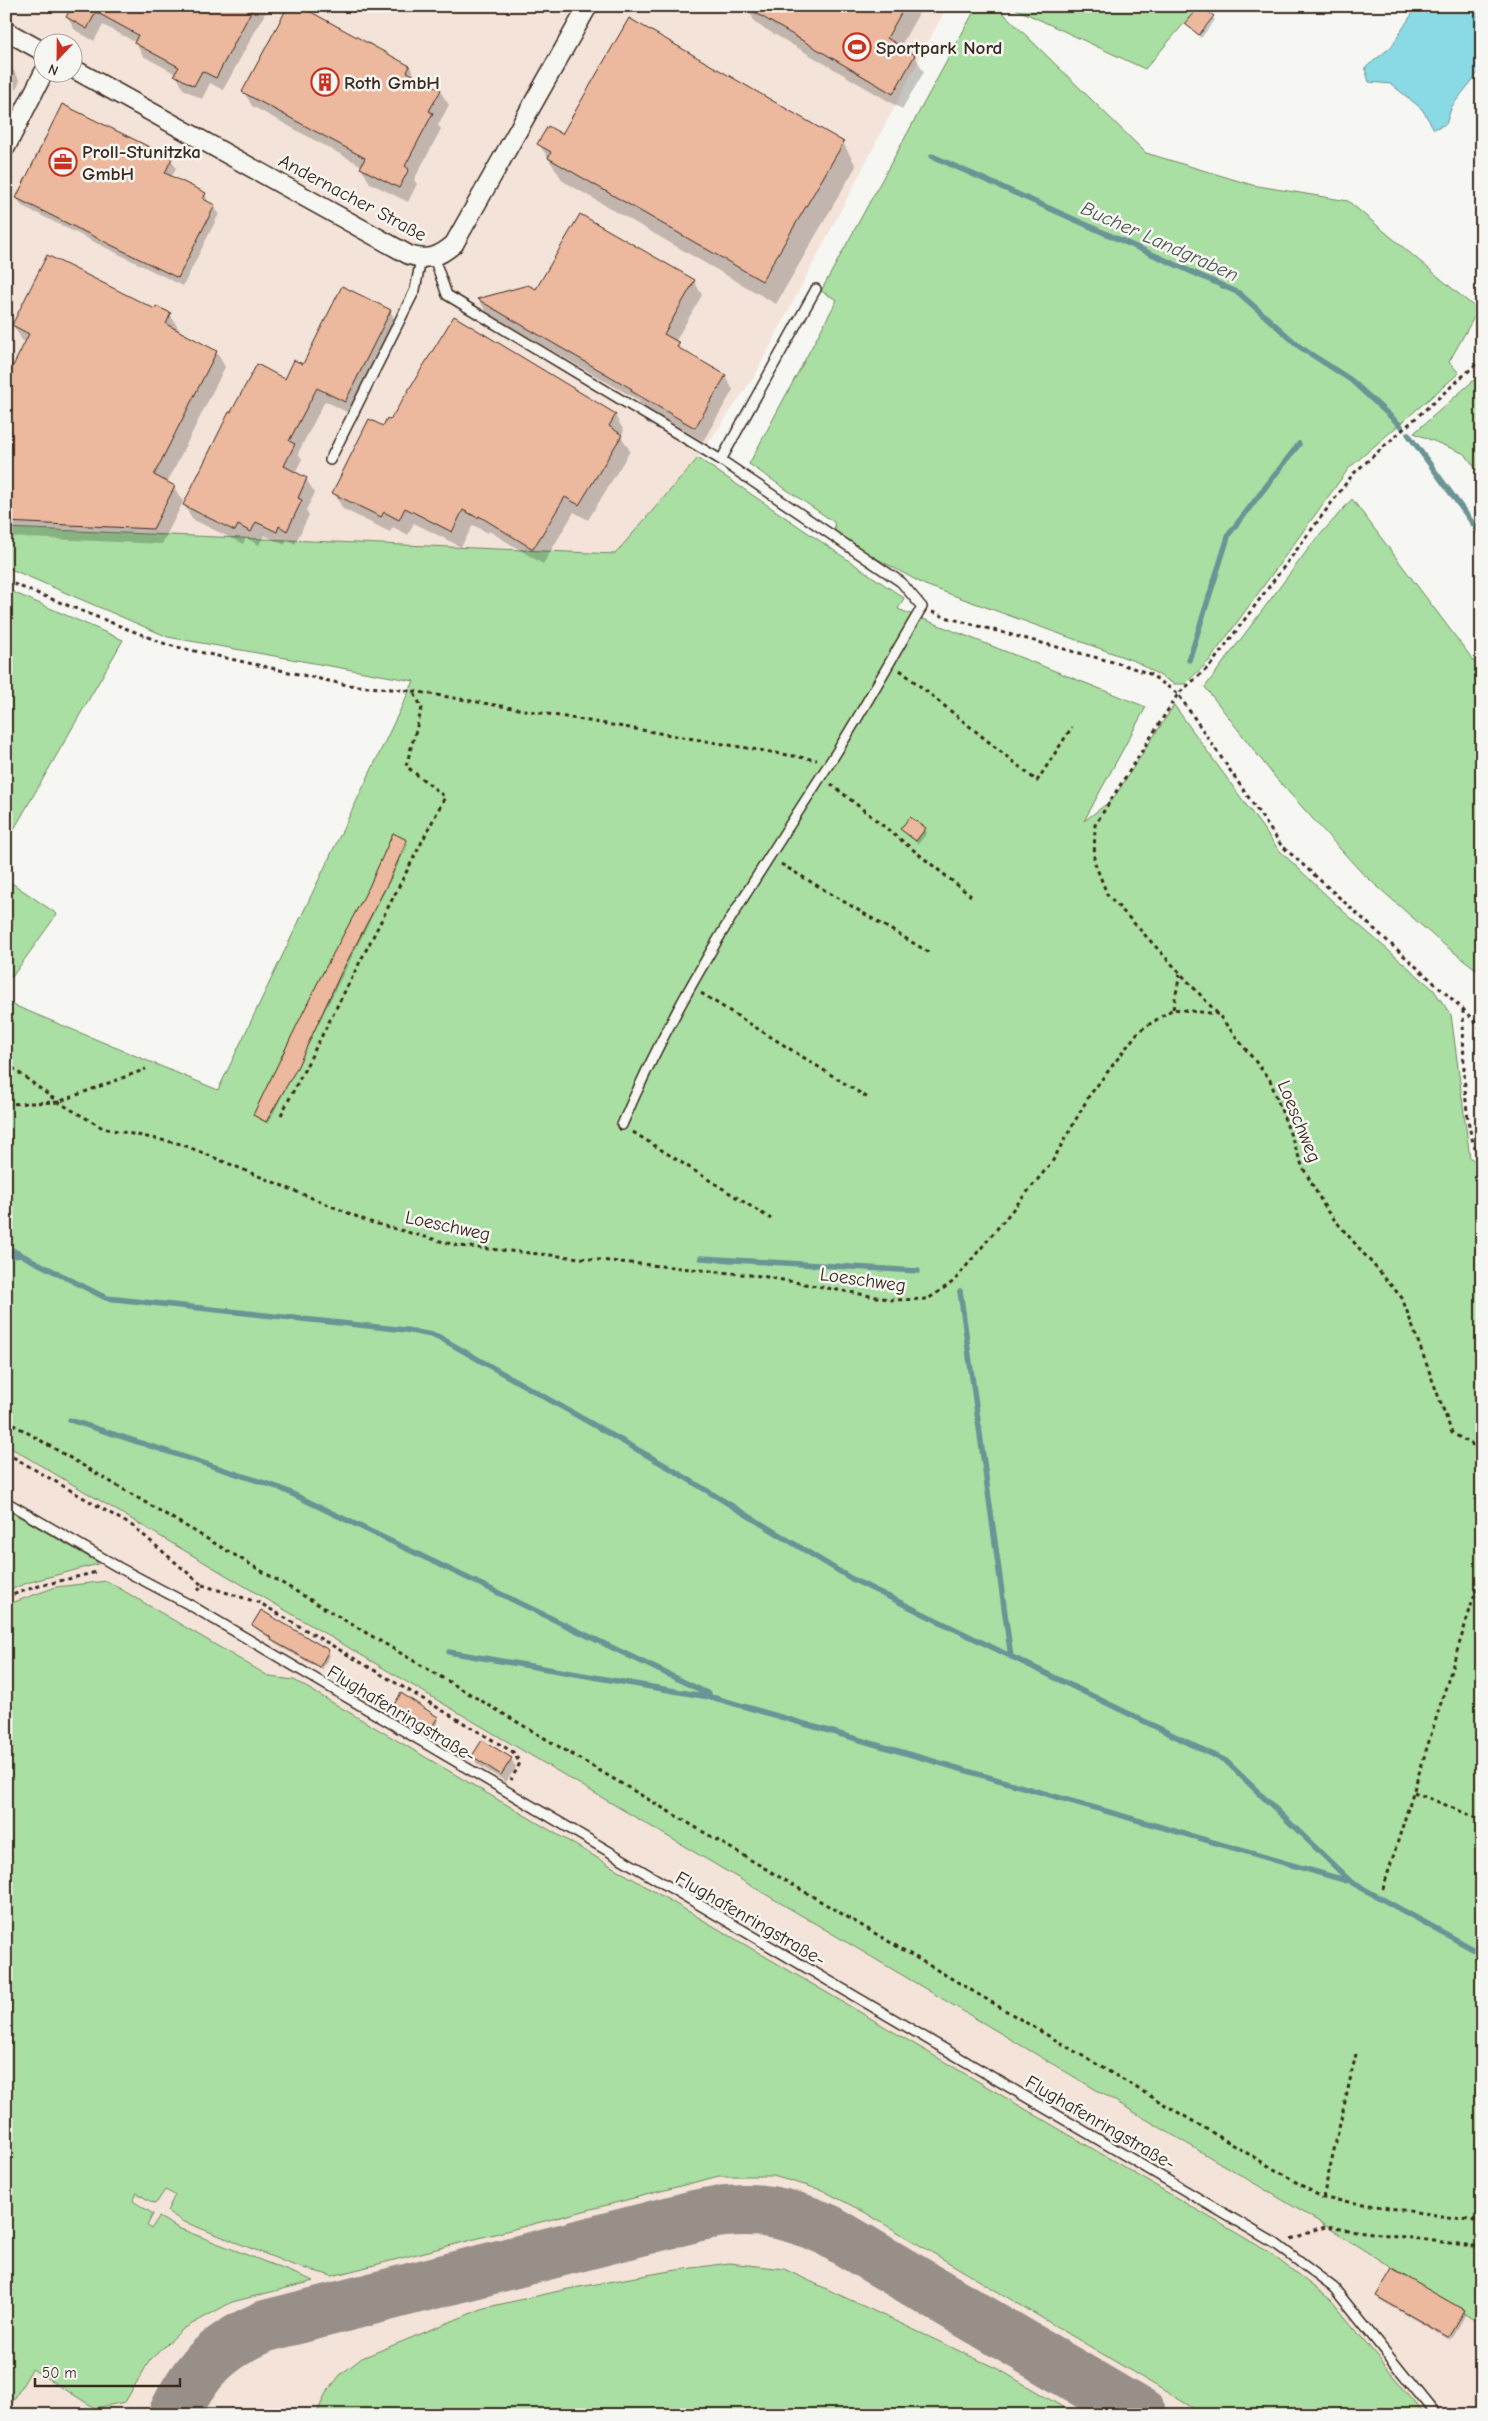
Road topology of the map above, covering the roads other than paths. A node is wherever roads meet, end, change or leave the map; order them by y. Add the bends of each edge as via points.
1 (588, 6) edge
2 (6, 31) edge
3 (32, 45) edge
4 (82, 74) edge
5 (39, 82) edge
6 (6, 147) edge
7 (427, 259) junction
8 (816, 288) dead end
9 (330, 460) dead end
10 (721, 460) junction
11 (622, 1124) road end
12 (6, 1502) edge
13 (1436, 2415) edge

1 - 7 street, Andernacher Straße via 454,244
2 - 3 street
4 - 7 street, Andernacher Straße via 409,255
5 - 6 street
7 - 9 lane via 415,290
7 - 10 lane via 447,295
8 - 10 lane
10 - 11 lane via 901,582 922,607 690,986
12 - 13 lane, Flughafenringstraße- via 190,1605 1276,2244 1334,2288

